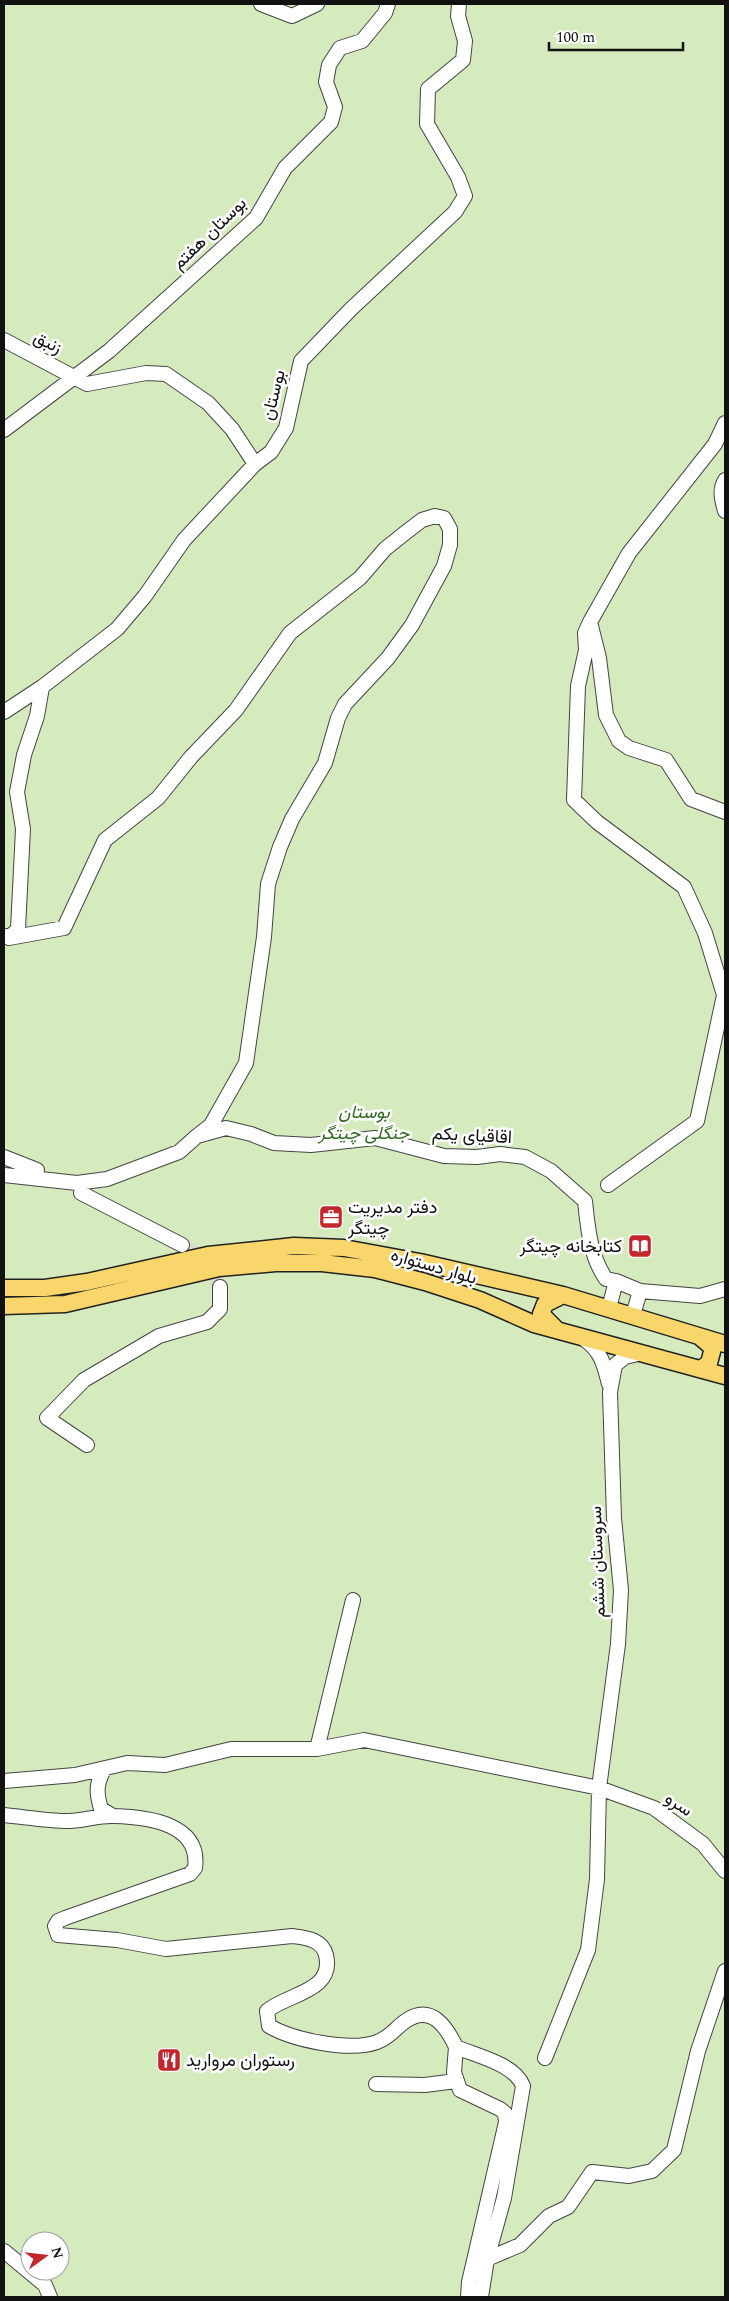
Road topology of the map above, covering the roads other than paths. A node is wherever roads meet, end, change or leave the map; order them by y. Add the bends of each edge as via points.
1 (261, 4) edge
2 (317, 4) edge
3 (388, 4) edge
4 (459, 4) edge
5 (4, 340) edge
6 (76, 378) junction
7 (725, 422) edge
8 (4, 430) edge
9 (255, 464) junction
10 (725, 480) edge
11 (725, 511) edge
12 (590, 622) junction
13 (42, 687) junction
14 (4, 712) edge
15 (725, 812) edge
16 (6, 937) edge
17 (197, 1136) junction
18 (4, 1157) edge
19 (37, 1170) dead end
20 (4, 1175) edge
21 (608, 1185) dead end
22 (81, 1193) dead end
23 (182, 1245) tunnel mouth
24 (616, 1281) junction
25 (220, 1286) tunnel mouth
26 (4, 1288) edge
27 (725, 1289) edge
28 (640, 1291) junction
29 (563, 1295) junction
30 (4, 1306) edge
31 (608, 1308) junction
32 (633, 1315) junction
33 (558, 1330) junction
34 (578, 1334) junction
35 (700, 1336) junction
36 (725, 1344) edge
37 (644, 1353) junction
38 (701, 1370) junction
39 (725, 1376) edge
40 (610, 1392) junction
41 (87, 1446) dead end
42 (353, 1600) dead end
43 (317, 1749) junction
44 (105, 1768) junction
45 (4, 1781) edge
46 (599, 1788) junction
47 (4, 1815) edge
48 (114, 1816) junction
49 (725, 1871) edge
50 (725, 1971) edge
51 (456, 2047) junction
52 (545, 2058) dead end
53 (456, 2081) junction
54 (376, 2084) dead end
55 (522, 2101) junction
56 (500, 2109) junction
57 (4, 2251) edge
58 (487, 2259) junction
59 (50, 2297) edge
60 (468, 2297) edge
61 (481, 2297) edge

1 - 2 street via 292,16
3 - 6 street, بوستان هفتم via 385,13 362,41 340,48 329,65 326,82 335,107 331,122 285,168 256,218
4 - 9 street, بوستان via 458,16 465,40 462,60 428,89 427,124 458,177 465,196 455,212 351,309 301,361 286,428 271,452
5 - 6 street, زنبق
6 - 8 street, بوستان هفتم
6 - 9 street, زنبق via 87,384 146,373 166,374 208,403 232,429
7 - 12 street via 715,444 629,553
9 - 13 street, بوستان via 184,540 145,596 117,629
10 - 11 street via 722,500
12 - 15 street via 599,658 606,716 619,741 666,760 691,799
12 - 21 street via 584,633 586,650 578,686 574,800 598,822 684,886 706,933 724,995 697,1121
13 - 14 street, بوستان
13 - 16 street via 17,792 23,829 18,929
16 - 17 street via 64,928 105,840 158,798 191,757 236,710 290,633 360,578 404,533 422,520 434,516 444,518 450,529 450,545 444,566 412,625 388,658 345,704 325,763 292,819 280,847 268,884 246,1063 211,1125
17 - 20 street, اقاقیای یکم via 179,1152 107,1180 77,1183
17 - 24 street, اقاقیای یکم via 226,1128 274,1143 311,1145 375,1138 444,1156 500,1154 525,1157 551,1171 585,1201 590,1241 598,1267 606,1280
18 - 19 street
22 - 23 street
24 - 28 street, اقاقیای یکم
24 - 31 street
25 - 41 street via 220,1309 207,1322 158,1336 84,1380 47,1418
26 - 29 main road, بلوار دستواره via 45,1288 87,1282 208,1255 294,1246 344,1248
27 - 28 street, اقاقیای یکم via 700,1296
28 - 32 street
29 - 31 main road, بلوار دستواره
29 - 33 main road via 545,1304 541,1314
30 - 33 main road, بلوار دستواره via 65,1304 219,1268 322,1263 375,1269 425,1282 480,1300 534,1324
31 - 32 main road, بلوار دستواره
32 - 35 main road, بلوار دستواره
33 - 34 main road, بلوار دستواره
34 - 37 main road, بلوار دستواره
34 - 40 street via 596,1347 604,1361
35 - 36 main road, بلوار دستواره
35 - 38 main road via 713,1348 709,1363
37 - 38 main road, بلوار دستواره
37 - 40 street via 625,1357 614,1365
38 - 39 main road, بلوار دستواره
40 - 46 street, سروستان ششم via 614,1518 621,1590 618,1644
42 - 43 street
43 - 44 street, سرو via 231,1749 165,1765 127,1763
43 - 46 street, سرو via 364,1740
44 - 45 street, سرو via 75,1775
44 - 48 street via 97,1780 97,1795 101,1809
46 - 49 street, سرو via 654,1808 703,1844
46 - 52 street, سروستان ششم via 597,1879 588,1950
47 - 48 street via 52,1821
48 - 51 street via 159,1823 182,1832 195,1847 196,1868 190,1874 58,1921 55,1926 58,1935 166,1949 292,1936 312,1939 325,1951 328,1961 322,1980 311,1990 267,2011 269,2026 301,2038 359,2046 377,2042 408,2019 432,2016 441,2022
50 - 58 street via 698,2051 674,2150 652,2170 629,2176 592,2172 568,2207 549,2216 520,2244
51 - 53 street
51 - 55 street via 509,2069 520,2078 524,2086
53 - 54 street via 425,2085
53 - 56 street via 460,2090 469,2096
55 - 56 street
55 - 58 street via 504,2198
56 - 60 street via 505,2113 505,2131
57 - 59 street via 45,2285
58 - 61 street

